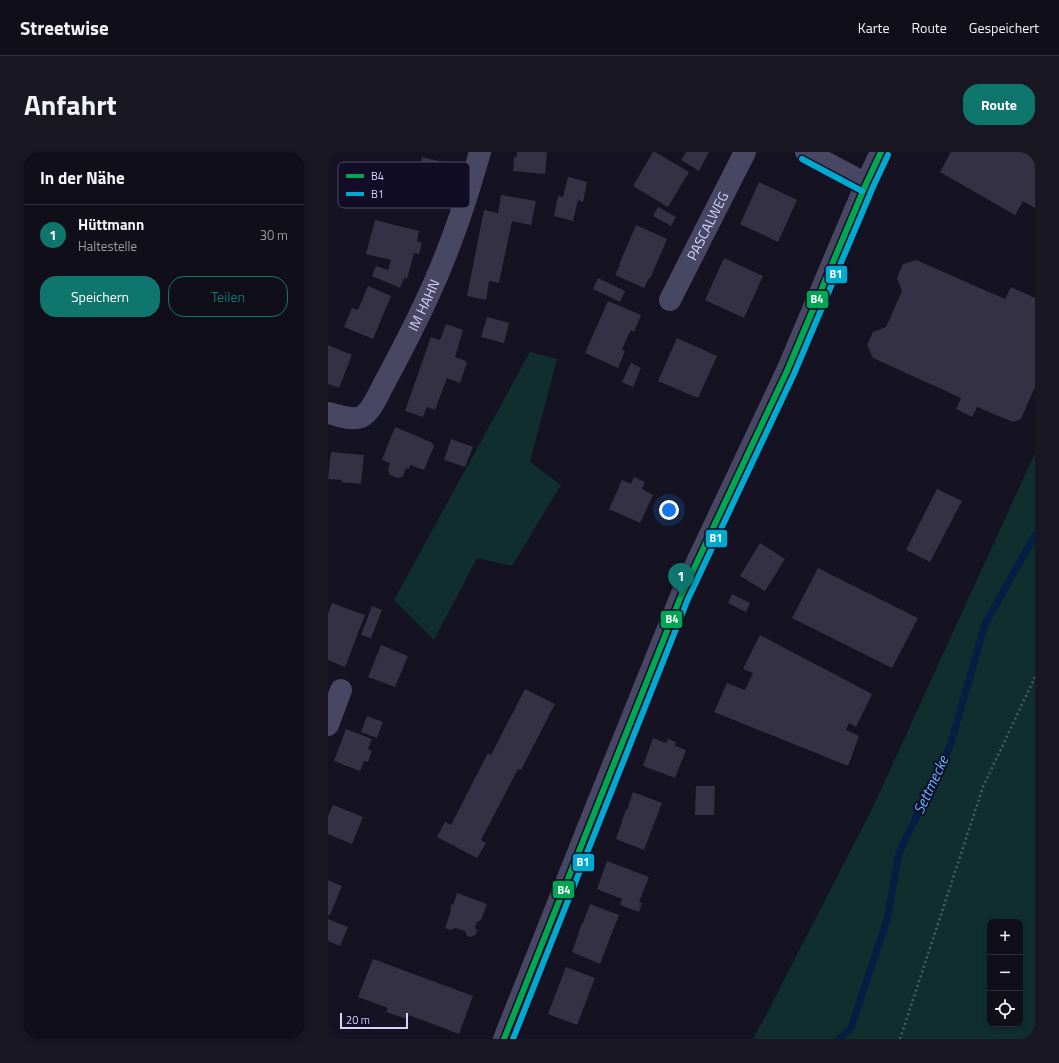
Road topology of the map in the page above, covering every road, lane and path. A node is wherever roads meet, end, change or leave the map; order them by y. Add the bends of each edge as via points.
1 (480, 152) edge
2 (745, 152) edge
3 (806, 152) edge
4 (881, 152) edge
5 (470, 183) edge
6 (866, 184) junction
7 (462, 208) edge
8 (670, 300) dead end
9 (328, 412) edge
10 (1035, 677) edge
11 (341, 690) dead end
12 (328, 725) edge
13 (504, 1039) edge
14 (900, 1039) edge

1 - 5 street, IM HAHN
2 - 8 street, PASCALWEG
3 - 6 street
4 - 6 street
6 - 13 street via 787,371 681,596
7 - 9 street, IM HAHN via 439,273 403,348 369,410 362,417 353,419
10 - 14 path via 983,787
11 - 12 street

